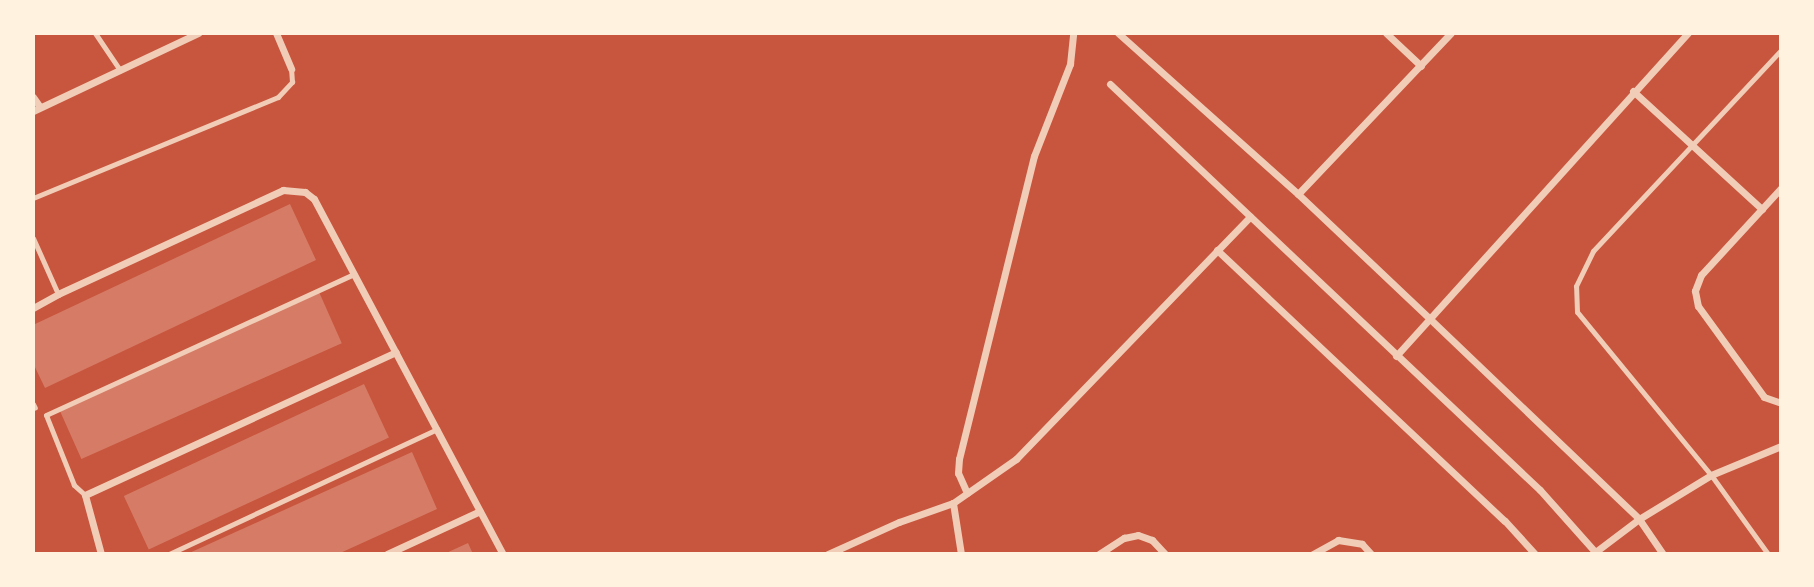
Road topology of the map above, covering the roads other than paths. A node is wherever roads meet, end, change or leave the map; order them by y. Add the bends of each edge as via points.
1 (96, 33) edge
2 (198, 33) edge
3 (276, 33) edge
4 (1073, 33) edge
5 (1118, 33) edge
6 (1386, 33) edge
7 (1451, 33) edge
8 (1688, 33) edge
9 (1781, 50) edge
10 (1421, 66) junction
11 (291, 69) joint
12 (120, 70) junction
13 (1110, 84) dead end
14 (1633, 91) junction
15 (33, 97) edge
16 (37, 109) edge
17 (1690, 144) junction
18 (1781, 188) edge
19 (1298, 194) junction
20 (33, 198) edge
21 (1762, 209) junction
22 (1250, 217) junction
23 (33, 238) edge
24 (1217, 250) junction
25 (354, 274) junction
26 (58, 293) junction
27 (33, 308) edge
28 (1429, 318) junction
29 (396, 352) junction
30 (1396, 356) junction
31 (1781, 403) edge
32 (437, 429) junction
33 (1781, 446) edge
34 (1711, 475) junction
35 (967, 494) junction
36 (85, 495) junction
37 (953, 503) junction
38 (480, 511) junction
39 (1639, 519) junction
40 (1596, 553) edge
41 (101, 554) edge
42 (169, 554) edge
43 (387, 554) edge
44 (503, 554) edge
45 (828, 554) edge
46 (961, 554) edge
47 (1099, 554) edge
48 (1165, 554) edge
49 (1313, 554) edge
50 (1371, 554) edge
51 (1535, 554) edge
52 (1663, 554) edge
53 (1768, 554) edge

1 - 12 lane
2 - 12 street
3 - 11 street
4 - 35 street via 1070,64 1034,156 959,459 958,473
5 - 19 street
6 - 10 street
7 - 10 street
8 - 14 street
9 - 17 lane
10 - 19 street
11 - 20 lane via 292,82 278,97
12 - 16 street
13 - 22 street
14 - 17 street
14 - 28 street
15 - 16 street
17 - 21 street
17 - 34 lane via 1593,251 1576,286 1577,312
18 - 21 street
19 - 28 street
21 - 31 street via 1701,275 1695,291 1698,306 1764,397
22 - 24 street
22 - 30 street
23 - 26 lane
24 - 35 street via 1016,459
24 - 51 street
25 - 26 street via 314,199 304,192 283,190
25 - 29 street
25 - 36 lane via 46,415 74,485
26 - 27 street
28 - 30 street
28 - 39 street
29 - 32 street
29 - 36 street
30 - 40 street via 1540,490
32 - 38 street
32 - 42 lane
33 - 34 street
34 - 39 street
34 - 53 lane
35 - 37 street
36 - 41 street
37 - 45 street
37 - 46 street
38 - 43 street
38 - 44 street
39 - 40 street
39 - 52 street
47 - 48 street via 1124,538 1139,535 1153,540
49 - 50 street via 1338,541 1350,541 1362,544

